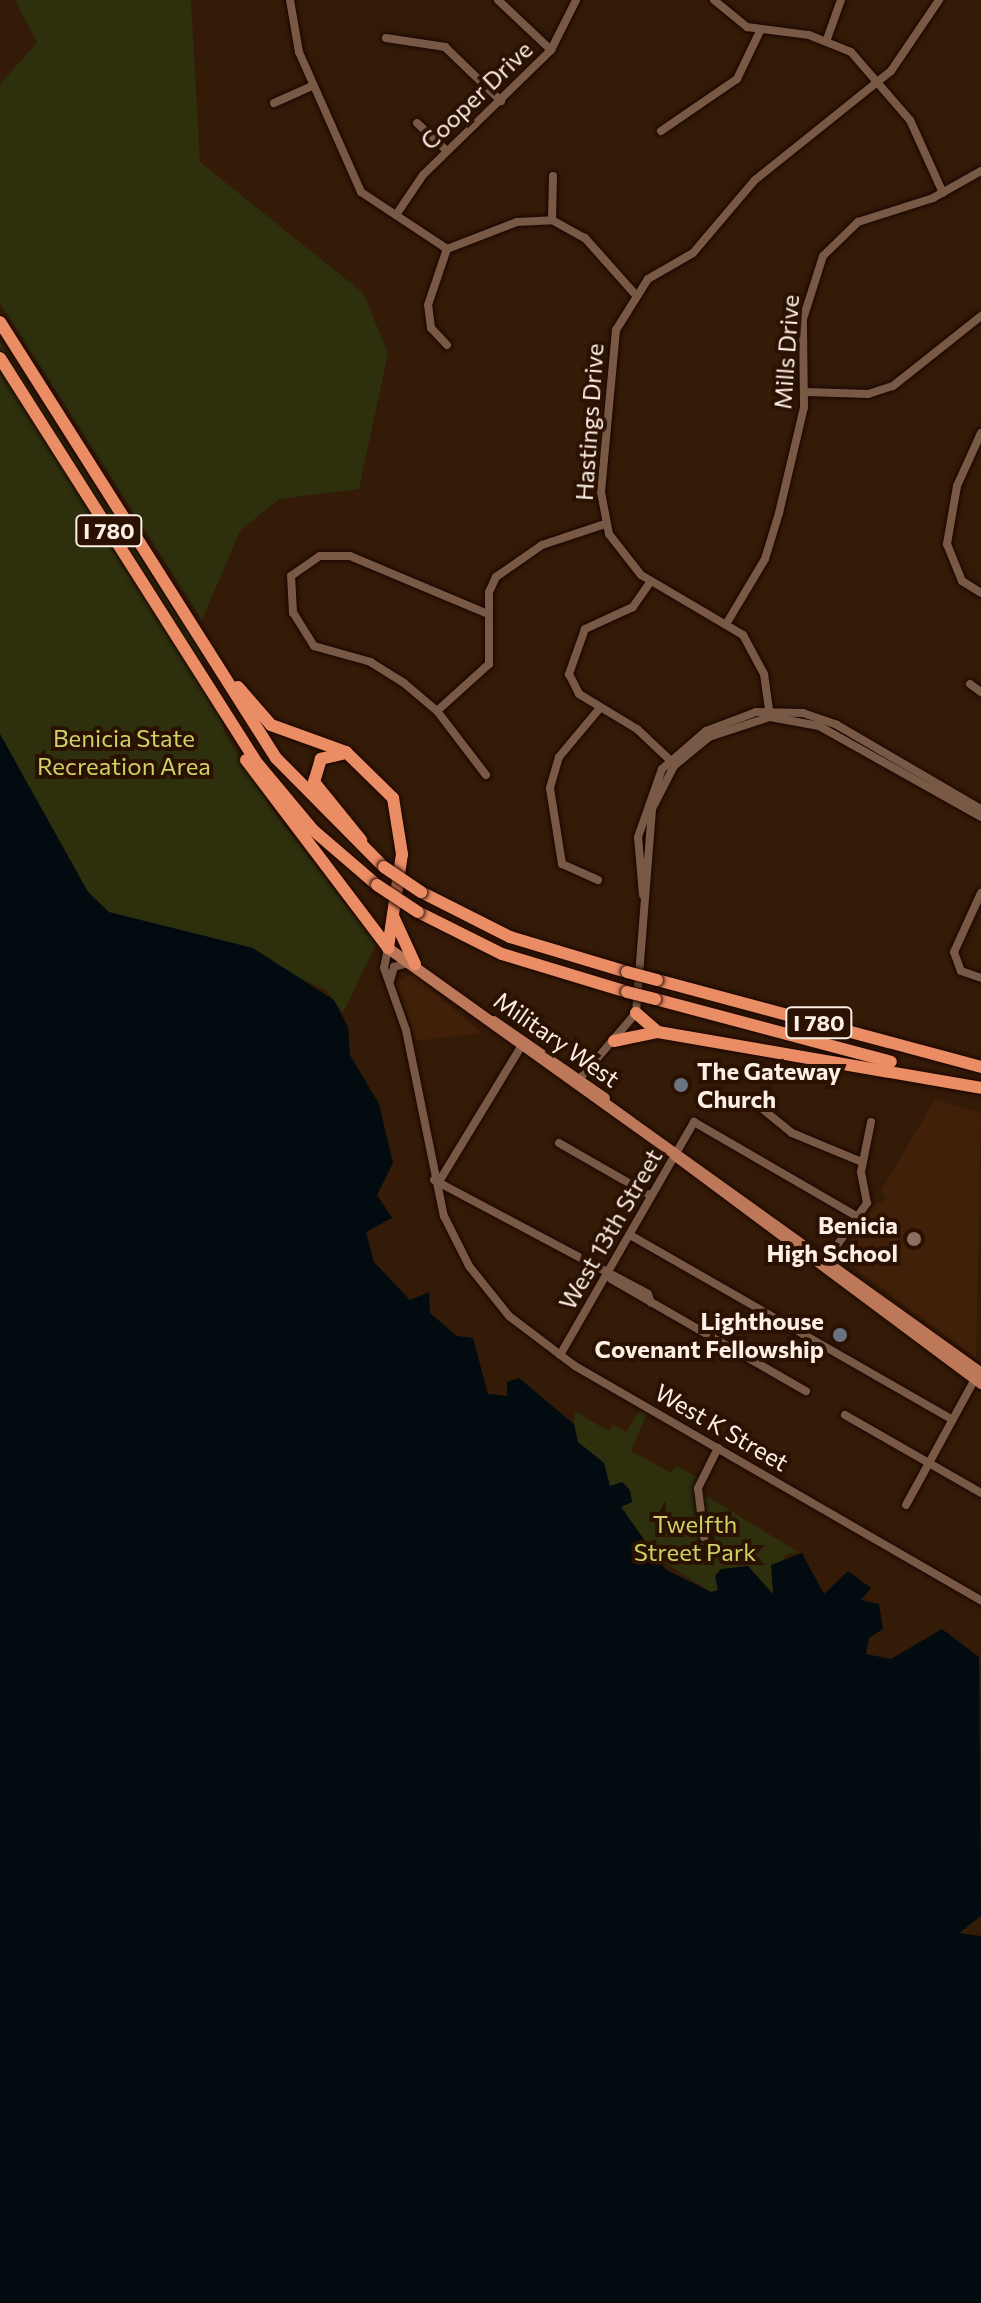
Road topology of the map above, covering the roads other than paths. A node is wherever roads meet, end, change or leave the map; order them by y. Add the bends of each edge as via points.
1 (290, 0) edge
2 (498, 0) edge
3 (576, 0) edge
4 (714, 0) edge
5 (841, 0) edge
6 (939, 0) edge
7 (760, 31) junction
8 (386, 38) dead end
9 (827, 39) junction
10 (551, 50) junction
11 (878, 82) junction
12 (312, 86) junction
13 (501, 101) junction
14 (274, 103) dead end
15 (417, 123) dead end
16 (661, 131) dead end
17 (447, 151) junction
18 (981, 171) edge
19 (553, 176) dead end
20 (943, 193) junction
21 (396, 215) junction
22 (552, 220) junction
23 (447, 249) junction
24 (634, 293) junction
25 (981, 316) edge
26 (0, 322) edge
27 (447, 345) dead end
28 (0, 358) edge
29 (806, 392) junction
30 (981, 433) edge
31 (605, 524) junction
32 (651, 581) junction
33 (981, 593) edge
34 (488, 614) junction
35 (184, 615) junction
36 (728, 621) junction
37 (970, 684) dead end
38 (981, 692) edge
39 (218, 703) junction
40 (600, 708) junction
41 (437, 711) junction
42 (770, 714) junction
43 (352, 756) junction
44 (672, 763) junction
45 (486, 775) dead end
46 (981, 809) edge
47 (981, 817) edge
48 (384, 867) junction
49 (598, 880) dead end
50 (981, 893) edge
51 (393, 916) junction
52 (388, 948) junction
53 (415, 964) junction
54 (981, 978) edge
55 (390, 986) junction
56 (636, 1013) junction
57 (658, 1032) junction
58 (614, 1041) junction
59 (522, 1045) junction
60 (981, 1067) edge
61 (577, 1083) junction
62 (981, 1087) edge
63 (760, 1107) dead end
64 (871, 1122) dead end
65 (559, 1143) dead end
66 (675, 1155) junction
67 (862, 1162) junction
68 (437, 1180) junction
69 (651, 1196) junction
70 (853, 1214) junction
71 (630, 1235) junction
72 (825, 1262) junction
73 (609, 1278) junction
74 (560, 1355) junction
75 (979, 1377) edge
76 (806, 1391) dead end
77 (845, 1415) dead end
78 (951, 1419) junction
79 (718, 1448) junction
80 (926, 1461) junction
81 (981, 1493) edge
82 (906, 1505) dead end
83 (704, 1537) dead end
84 (981, 1600) edge

1 - 12 street via 290,23
2 - 10 street
3 - 10 street, Cooper Drive
4 - 7 street
5 - 9 street
6 - 11 street
7 - 9 street
7 - 16 street via 737,79
8 - 13 street via 445,47
9 - 11 street
10 - 13 street, Cooper Drive
11 - 20 street via 910,120
11 - 24 street via 755,180 693,253
12 - 14 street
12 - 21 street via 352,183
13 - 17 street, Cooper Drive
15 - 17 street
17 - 21 street, Cooper Drive
18 - 20 street, Mills Drive
19 - 22 street
20 - 29 street, Mills Drive via 866,218 829,246 803,319
21 - 23 street
22 - 23 street via 517,222
22 - 24 street via 585,238
23 - 27 street via 428,317
24 - 31 street, Hastings Drive via 614,339
25 - 29 street via 893,386 868,394
26 - 35 highway, I 780
28 - 39 highway, I 780
29 - 36 street, Mills Drive via 771,545
30 - 33 street via 957,486 947,544 956,573
31 - 32 street, Hastings Drive via 624,560
31 - 34 street via 513,562 496,577
32 - 36 street, Hastings Drive
32 - 40 street via 633,607 590,625 575,644 571,680
34 - 41 street via 489,664
34 - 41 street via 350,556 320,556 291,576 293,613 314,646 371,662
35 - 43 highway via 271,725
35 - 48 highway, I 780 via 295,782
36 - 42 street, Hastings Drive via 754,649
37 - 38 street
39 - 52 highway via 265,790
39 - 62 highway, I 780, bridge via 284,799 377,885 418,912 502,954
40 - 44 street
40 - 49 street via 559,757 550,788 562,864
41 - 45 street
42 - 44 street via 720,723
42 - 46 street via 837,725
42 - 47 street via 833,731
43 - 48 highway via 321,759 314,782
43 - 51 highway via 377,775 399,810 402,854
44 - 56 street via 651,789 638,837 648,932
48 - 60 highway, I 780, bridge via 510,937
50 - 54 street via 954,952 961,971
51 - 52 highway
51 - 53 highway
52 - 53 main road, Military West
52 - 55 street, West K Street
53 - 55 street via 397,964
53 - 59 main road, Military West
55 - 68 street, West K Street via 407,1034
56 - 57 highway
56 - 58 street
57 - 58 highway
57 - 62 highway
58 - 61 street
59 - 61 main road, Military West
59 - 68 street
61 - 66 main road, Military West
63 - 67 street via 792,1133
64 - 67 street
65 - 69 street
66 - 69 street, West 13th Street
66 - 70 street, West 13th Street via 694,1122
66 - 72 main road, Military West
67 - 70 street via 867,1203
68 - 73 street
68 - 74 street, West K Street via 476,1276 516,1322
69 - 71 street, West 13th Street
70 - 72 street
71 - 73 street, West 13th Street
71 - 78 street
72 - 75 main road, Military West
73 - 74 street, West 13th Street
73 - 76 street via 648,1294 651,1303
74 - 79 street, West K Street
75 - 78 street
77 - 80 street
78 - 80 street
79 - 83 street via 698,1488
79 - 84 street, West K Street
80 - 81 street
80 - 82 street

